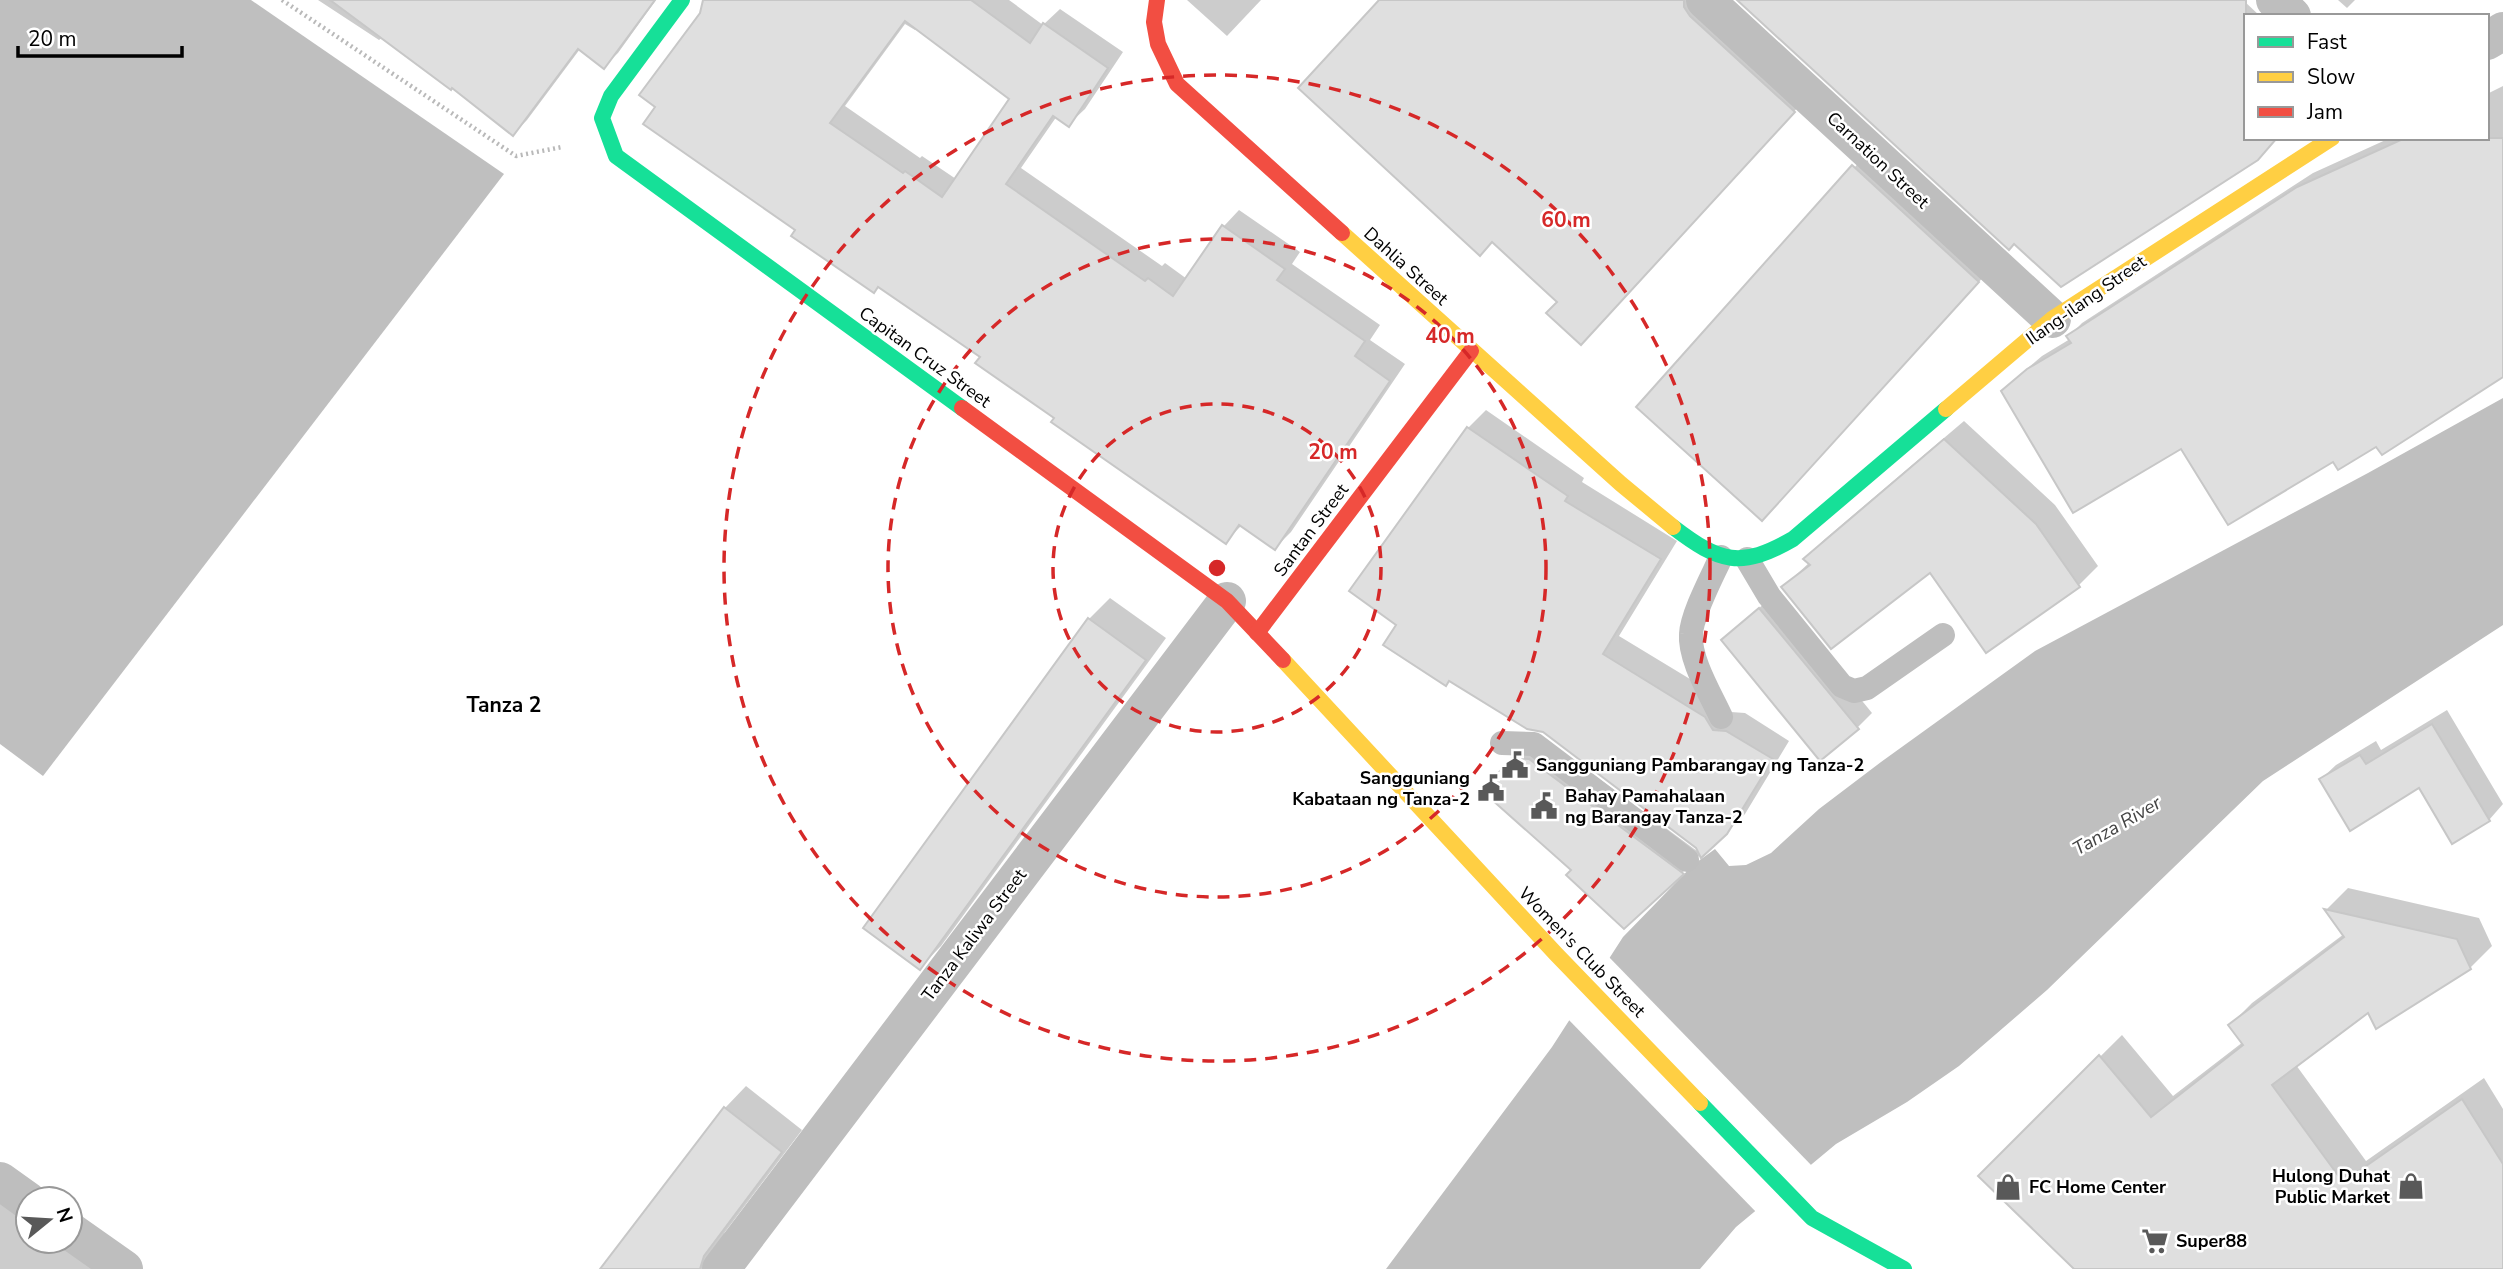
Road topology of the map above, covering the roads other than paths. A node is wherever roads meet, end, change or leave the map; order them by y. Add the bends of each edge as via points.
1 (682, 0) edge
2 (1157, 0) edge
3 (1705, 0) edge
4 (2275, 0) edge
5 (2290, 14) edge
6 (2329, 140) edge
7 (2052, 320) junction
8 (1471, 351) junction
9 (1793, 539) joint
10 (1721, 557) junction
11 (1747, 559) junction
12 (1227, 601) junction
13 (1257, 632) junction
14 (1943, 635) dead end
15 (1721, 718) dead end
16 (1502, 743) dead end
17 (1687, 860) dead end
18 (84, 1241) edge
19 (1902, 1268) edge
20 (124, 1269) edge
21 (721, 1269) edge

1 - 12 street, Capitan Cruz Street via 611,96 602,118 616,156
2 - 8 street, Dahlia Street via 1153,12 1156,37 1164,65 1177,84
3 - 7 street, Carnation Street
4 - 5 street
6 - 7 street, Ilang-ilang Street
7 - 9 street, Ilang-ilang Street
8 - 10 street, Dahlia Street via 1621,484 1698,545
8 - 13 street, Santan Street
9 - 11 street, Dahlia Street via 1770,553
10 - 11 street, Dahlia Street
10 - 15 lane via 1690,633 1696,663
11 - 14 lane via 1769,596 1842,687 1854,691 1867,688
12 - 13 street, Capitan Cruz Street
12 - 21 street, Tanza Kaliwa Street
13 - 19 street, Women's Club Street via 1556,954 1812,1218
16 - 17 lane via 1535,744
18 - 20 street

